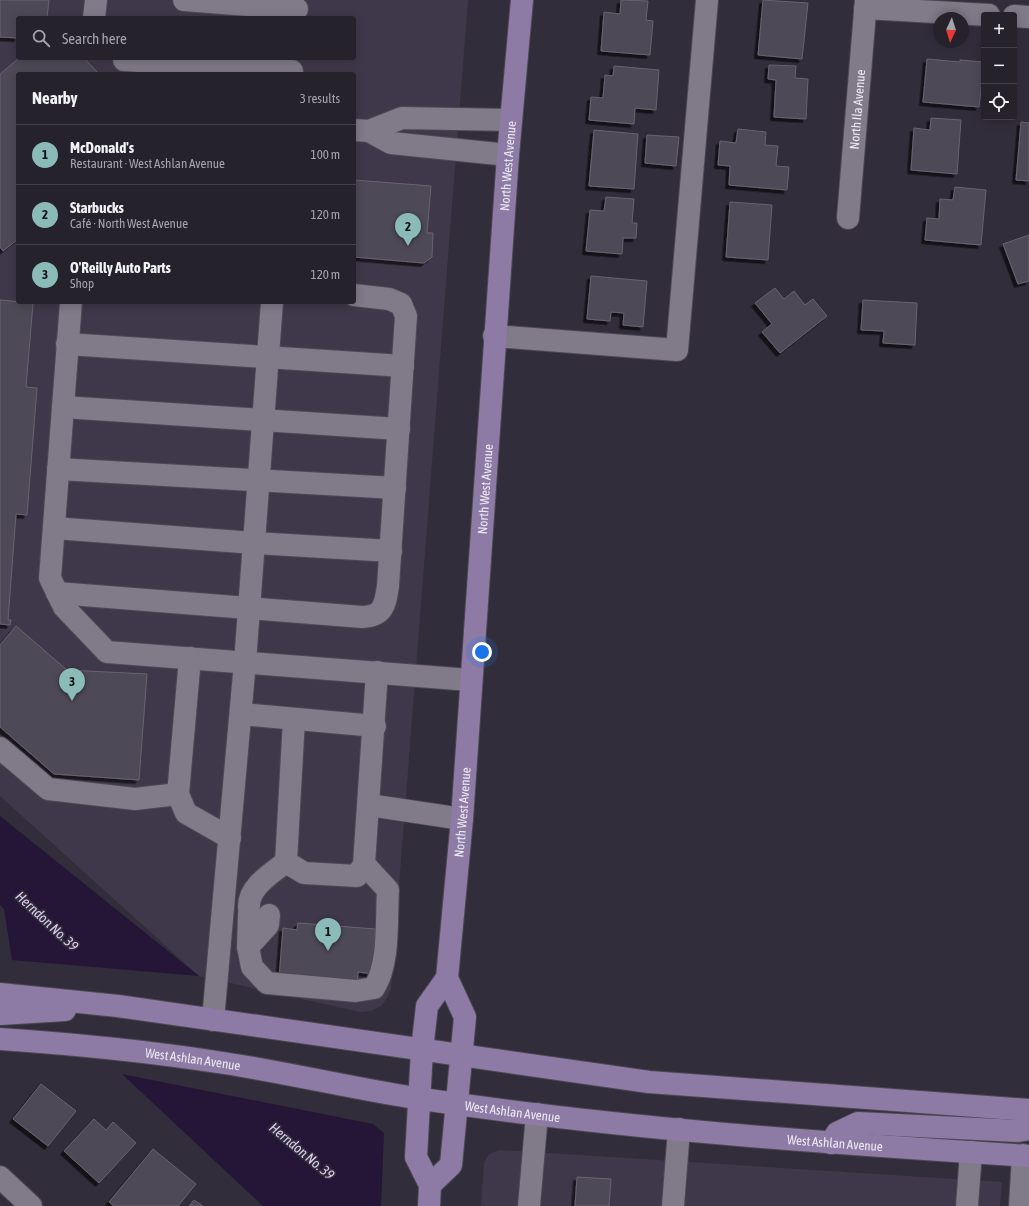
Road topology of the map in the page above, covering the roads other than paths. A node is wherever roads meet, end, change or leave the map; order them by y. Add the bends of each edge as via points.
1 (96, 0) edge
2 (184, 0) edge
3 (522, 0) edge
4 (707, 0) edge
5 (866, 4) edge
6 (297, 9) edge
7 (981, 14) edge
8 (94, 16) edge
9 (1017, 16) edge
10 (1029, 17) edge
11 (128, 64) edge
12 (293, 68) edge
13 (511, 120) junction
14 (362, 130) edge
15 (508, 155) junction
16 (848, 218) dead end
17 (356, 295) edge
18 (71, 304) edge
19 (272, 304) edge
20 (494, 336) junction
21 (67, 344) junction
22 (268, 358) junction
23 (403, 366) junction
24 (63, 407) junction
25 (263, 421) junction
26 (399, 430) junction
27 (58, 469) junction
28 (258, 482) junction
29 (395, 488) junction
30 (54, 528) junction
31 (254, 543) junction
32 (391, 551) junction
33 (57, 593) junction
34 (249, 608) junction
35 (190, 658) junction
36 (245, 662) junction
37 (377, 672) junction
38 (470, 680) junction
39 (241, 714) junction
40 (294, 719) junction
41 (375, 726) junction
42 (0, 748) edge
43 (178, 794) junction
44 (369, 805) junction
45 (462, 819) junction
46 (230, 838) junction
47 (364, 864) junction
48 (279, 868) junction
49 (447, 978) junction
50 (0, 994) edge
51 (118, 1006) junction
52 (0, 1014) edge
53 (213, 1020) junction
54 (0, 1038) edge
55 (422, 1050) junction
56 (461, 1056) junction
57 (420, 1098) junction
58 (456, 1103) junction
59 (1029, 1110) edge
60 (537, 1114) junction
61 (679, 1129) junction
62 (1029, 1129) edge
63 (831, 1143) junction
64 (971, 1152) junction
65 (1027, 1155) edge
66 (0, 1177) edge
67 (430, 1185) junction
68 (31, 1206) edge
69 (429, 1206) edge
70 (529, 1206) edge
71 (673, 1206) edge
72 (967, 1206) edge
73 (1020, 1206) edge

1 - 8 street
2 - 6 street
3 - 13 main road, North West Avenue
4 - 20 street via 677,350
5 - 7 street
5 - 16 street, North Ila Avenue
9 - 10 street
11 - 12 street
13 - 14 street via 402,118
13 - 15 main road, North West Avenue
14 - 15 street via 391,143
15 - 20 main road, North West Avenue
17 - 23 street via 389,299 401,304 406,316
18 - 21 street
19 - 22 street
20 - 38 main road, North West Avenue
21 - 22 street
21 - 24 street
22 - 23 street
22 - 25 street
23 - 26 street
24 - 25 street
24 - 27 street
25 - 26 street
25 - 28 street
26 - 29 street
27 - 28 street
27 - 30 street
28 - 29 street
28 - 31 street
29 - 32 street
30 - 31 street
30 - 33 street via 50,578
31 - 32 street
31 - 34 street
32 - 34 street via 386,600 382,610 374,616
33 - 34 street
33 - 35 street via 64,607 107,652
34 - 36 street
35 - 36 street
35 - 43 street
36 - 37 street
36 - 39 street
37 - 38 street
37 - 41 street
38 - 45 main road, North West Avenue
39 - 40 street
39 - 46 street
40 - 41 street
40 - 48 street
41 - 44 street
42 - 43 street via 48,789 135,799
43 - 46 street via 186,813
44 - 45 street
44 - 47 street
45 - 49 main road, North West Avenue
46 - 53 street
47 - 48 street via 357,876 304,873
47 - 48 street via 388,890 380,978 374,988 356,991 267,983 252,967 248,947 259,911
49 - 55 main road via 427,1006
49 - 56 main road, North West Avenue via 465,1018
50 - 51 main road
51 - 52 main road
51 - 53 main road
53 - 55 main road
54 - 57 main road, West Ashlan Avenue via 98,1046 219,1062
55 - 56 main road
55 - 57 main road
56 - 58 main road, North West Avenue
56 - 59 main road via 649,1082
57 - 58 main road, West Ashlan Avenue
57 - 67 main road via 416,1157
58 - 60 main road, West Ashlan Avenue
58 - 67 main road, North West Avenue via 451,1165
60 - 61 main road, West Ashlan Avenue
60 - 70 street
61 - 63 main road, West Ashlan Avenue
61 - 71 street
62 - 63 main road via 858,1123 837,1133
63 - 64 main road, West Ashlan Avenue
64 - 65 main road, West Ashlan Avenue
64 - 72 street
65 - 73 street
66 - 68 street
67 - 69 main road

